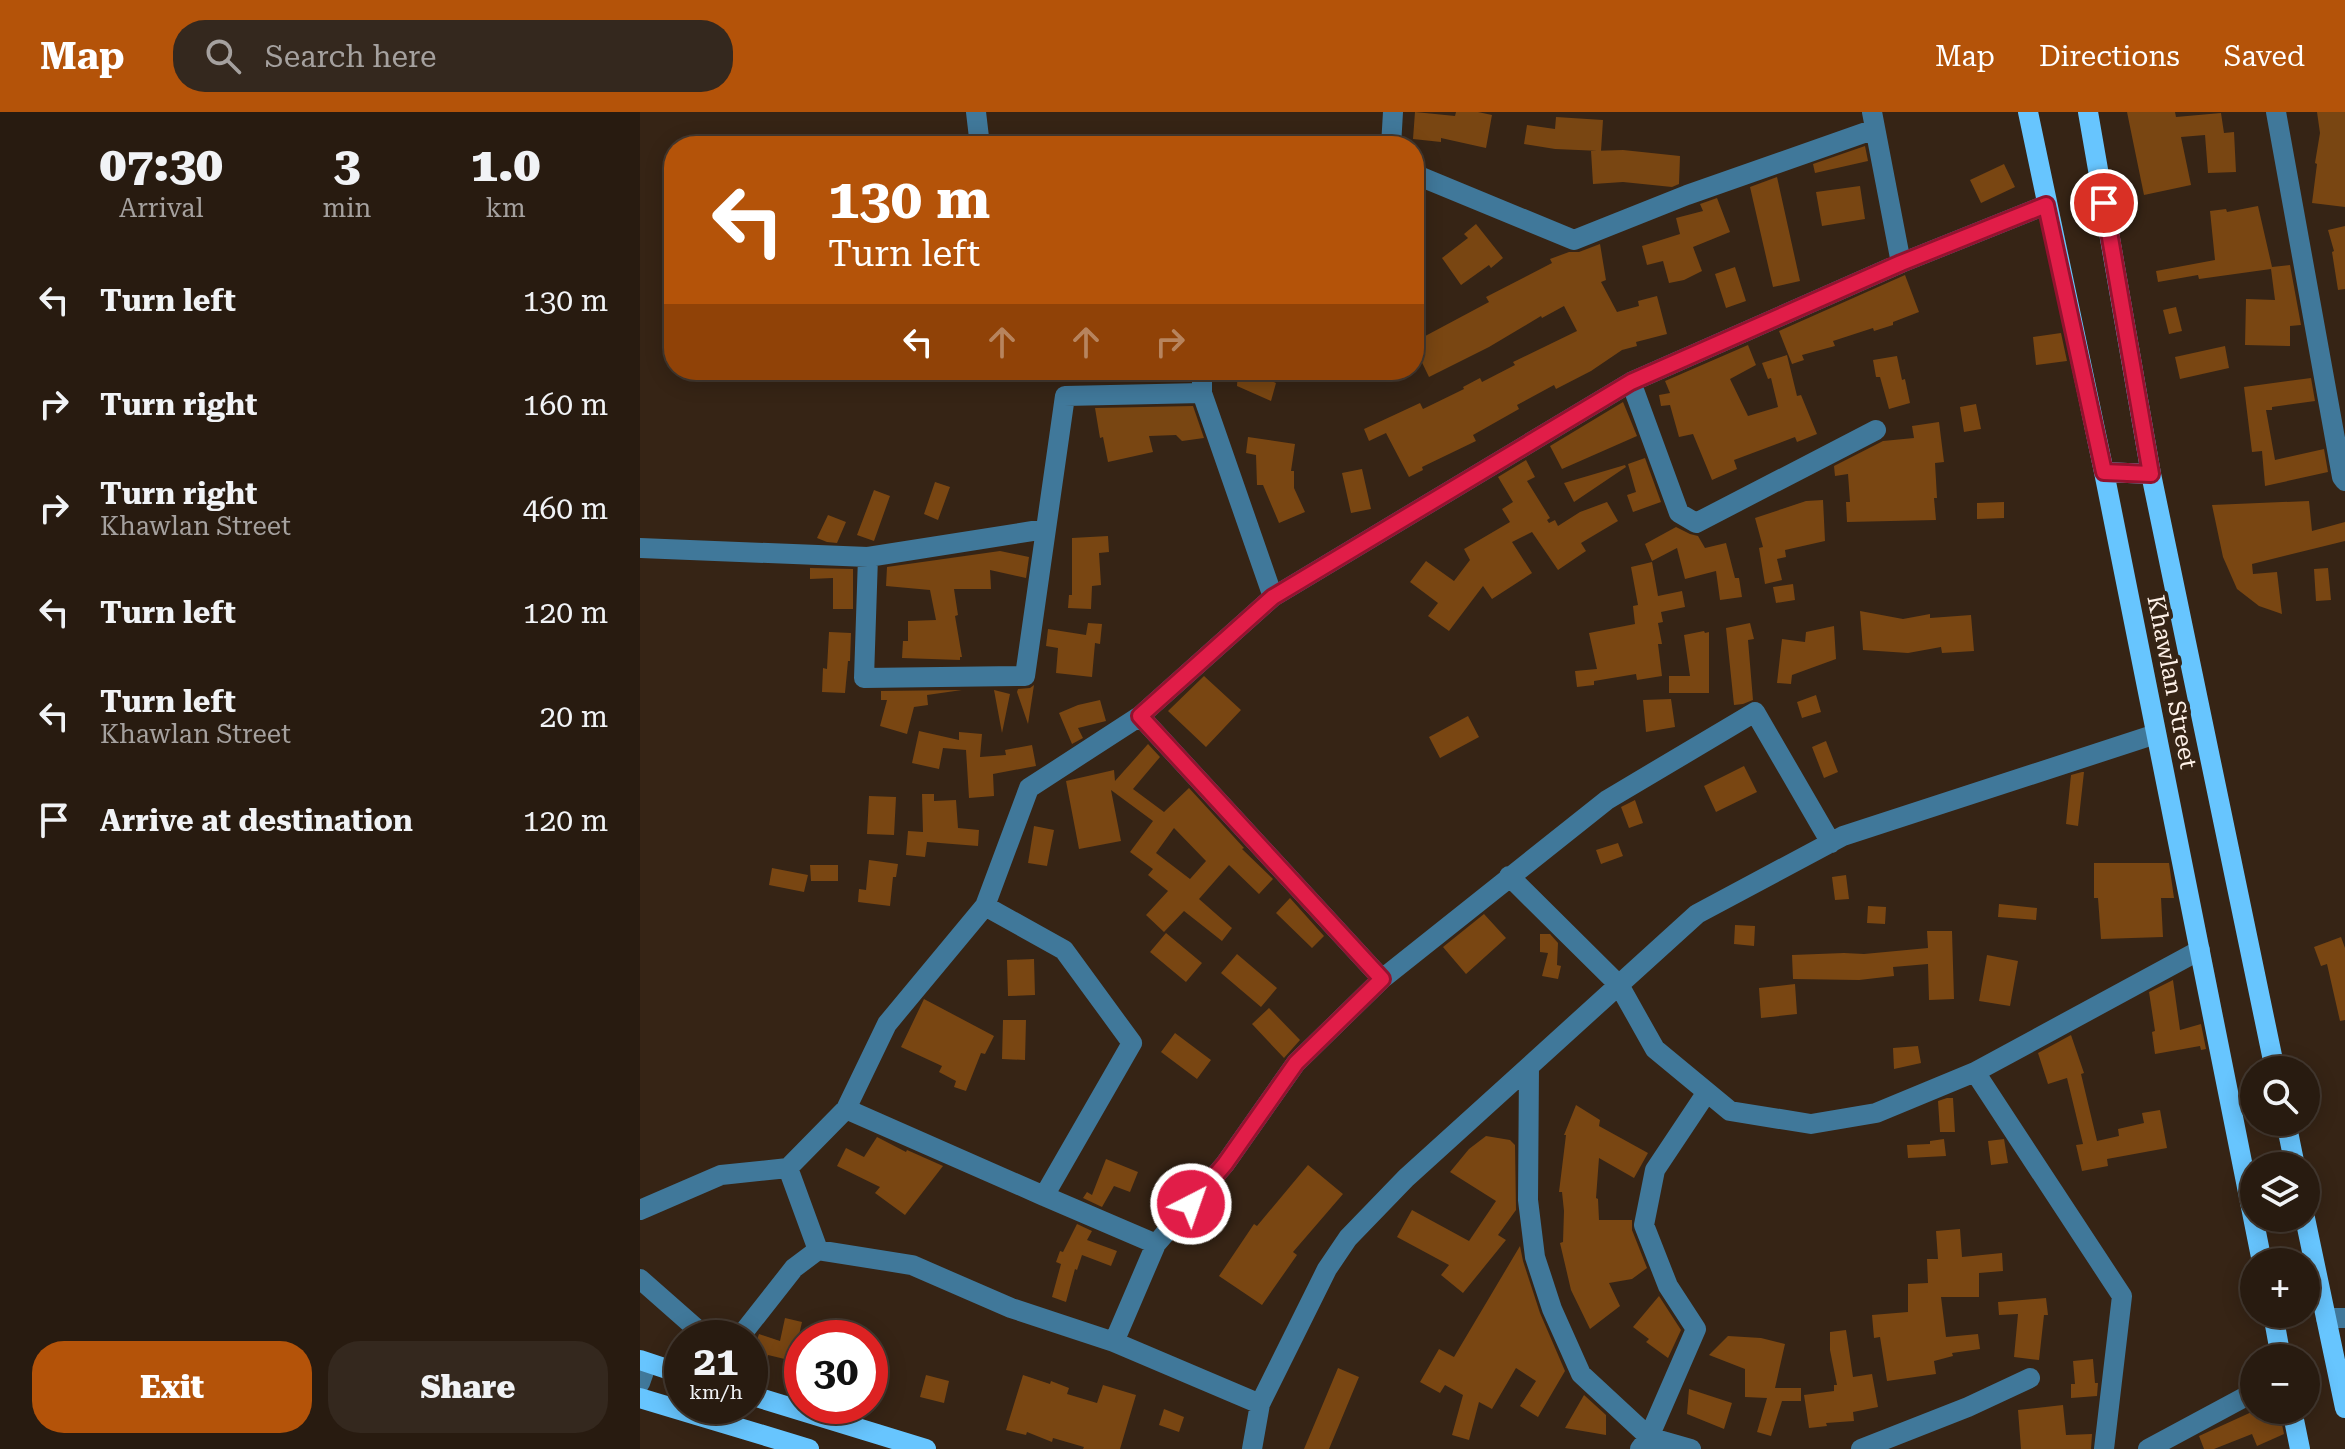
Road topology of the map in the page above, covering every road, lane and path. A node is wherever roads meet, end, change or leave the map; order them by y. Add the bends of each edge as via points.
1 (976, 112) edge
2 (1393, 112) edge
3 (2028, 112) edge
4 (2088, 112) edge
5 (2276, 112) edge
6 (1874, 120) edge
7 (979, 136) edge
8 (1392, 136) edge
9 (1424, 178) edge
10 (2046, 205) junction
11 (1901, 263) junction
12 (1202, 380) edge
13 (1631, 382) junction
14 (1202, 393) junction
15 (1876, 430) dead end
16 (2104, 472) junction
17 (2151, 474) junction
18 (2345, 481) edge
19 (1045, 529) junction
20 (640, 548) edge
21 (868, 557) junction
22 (1273, 597) junction
23 (1140, 716) junction
24 (2156, 734) junction
25 (1831, 843) junction
26 (1509, 876) junction
27 (985, 906) junction
28 (2200, 950) junction
29 (1382, 979) junction
30 (1619, 985) junction
31 (2272, 1056) edge
32 (1529, 1067) junction
33 (1975, 1072) junction
34 (1707, 1092) junction
35 (846, 1109) junction
36 (788, 1168) junction
37 (1044, 1196) junction
38 (640, 1210) edge
39 (2309, 1232) edge
40 (1156, 1244) junction
41 (2259, 1248) edge
42 (818, 1250) junction
43 (640, 1279) edge
44 (2335, 1318) edge
45 (687, 1320) edge
46 (753, 1320) edge
47 (1114, 1342) junction
48 (644, 1362) edge
49 (664, 1368) edge
50 (2030, 1378) dead end
51 (640, 1383) edge
52 (640, 1398) edge
53 (2240, 1400) edge
54 (768, 1401) edge
55 (1260, 1404) junction
56 (2345, 1408) edge
57 (2295, 1424) edge
58 (1645, 1443) edge
59 (809, 1449) edge
60 (926, 1449) edge
61 (1252, 1449) edge
62 (1691, 1449) edge
63 (1861, 1449) edge
64 (2104, 1449) edge
65 (2148, 1449) edge
66 (2300, 1449) edge

1 - 7 street
2 - 8 street
3 - 10 main road, Khawlan Street
4 - 17 main road, Khawlan Street
5 - 18 street
6 - 9 street via 1574,240
6 - 11 street
10 - 11 street
10 - 16 main road, Khawlan Street
11 - 13 street
12 - 14 street
13 - 15 street via 1679,513 1696,523
13 - 22 street
14 - 19 street via 1065,396
14 - 22 street
16 - 17 main road
16 - 24 main road, Khawlan Street
17 - 31 main road, Khawlan Street
19 - 21 street
19 - 21 street via 1025,676 864,678
20 - 21 street
22 - 23 street
23 - 27 street via 1029,788
23 - 29 street
24 - 25 street
24 - 28 main road, Khawlan Street
25 - 26 street via 1755,712 1607,800
25 - 30 street via 1697,914
26 - 29 street
26 - 30 street
27 - 35 street via 887,1024
27 - 37 street via 1064,950 1132,1043
28 - 33 street
28 - 41 main road, Khawlan Street
29 - 40 street via 1296,1063 1225,1164
30 - 32 street
30 - 34 street via 1655,1049
32 - 55 street via 1348,1238 1327,1269
32 - 58 street via 1528,1200 1535,1257 1581,1374
33 - 34 street via 1876,1113 1811,1124 1730,1111
33 - 64 street via 2122,1296
34 - 58 street via 1655,1170 1644,1225 1668,1286 1696,1329
35 - 36 street
35 - 37 street
36 - 38 street via 721,1175
36 - 42 street
37 - 40 street
39 - 44 main road
40 - 47 street
42 - 46 street via 794,1268
42 - 47 street via 912,1265 1011,1308
43 - 45 street
44 - 56 main road
47 - 55 street
48 - 49 main road
48 - 51 street
50 - 63 street
52 - 59 main road
53 - 65 street
54 - 60 main road
55 - 61 street
57 - 66 main road
58 - 62 street

